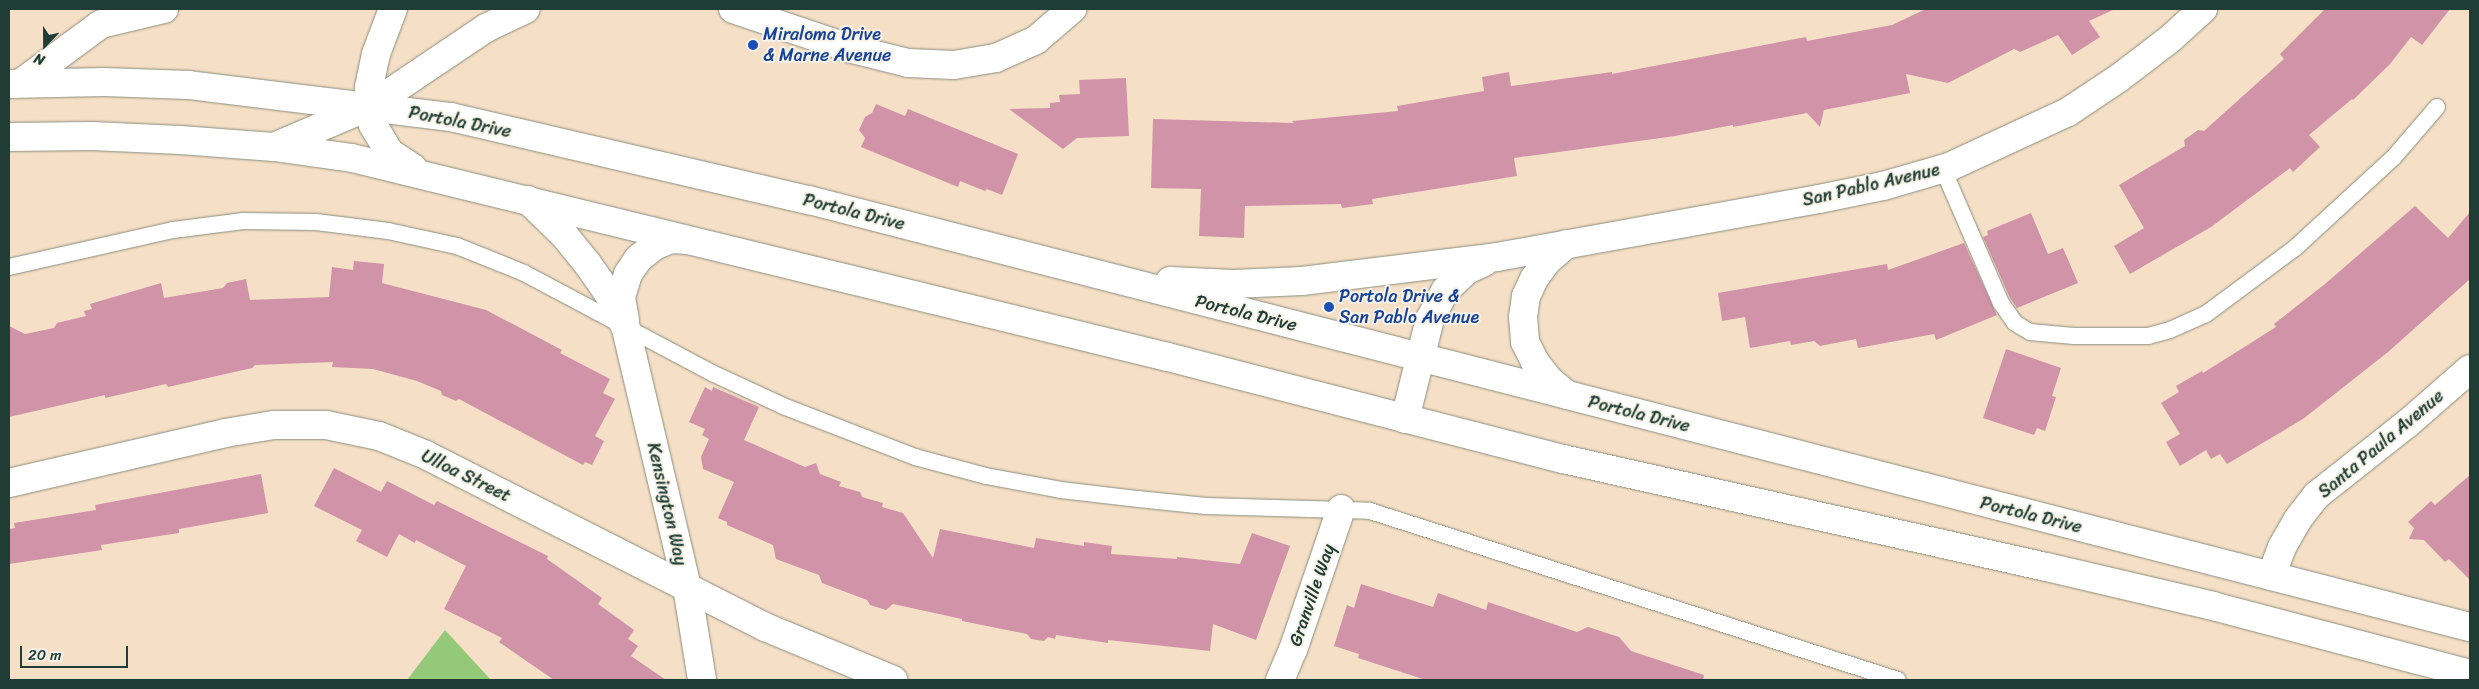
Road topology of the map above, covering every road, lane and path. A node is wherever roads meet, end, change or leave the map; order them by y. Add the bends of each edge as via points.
1 (164, 9) edge
2 (393, 9) edge
3 (526, 9) edge
4 (733, 9) edge
5 (1072, 9) edge
6 (2204, 9) edge
7 (15, 83) edge
8 (370, 106) junction
9 (2437, 107) dead end
10 (9, 137) edge
11 (274, 147) junction
12 (1943, 169) junction
13 (424, 174) junction
14 (526, 199) junction
15 (691, 240) junction
16 (1567, 244) junction
17 (1497, 257) junction
18 (9, 267) edge
19 (1099, 275) junction
20 (626, 329) junction
21 (1420, 357) junction
22 (2470, 369) edge
23 (1569, 396) junction
24 (1405, 419) junction
25 (9, 483) edge
26 (1341, 509) junction
27 (2272, 576) junction
28 (687, 587) junction
29 (2470, 627) edge
30 (2470, 674) edge
31 (702, 680) edge
32 (893, 680) edge
33 (1280, 680) edge
34 (1898, 680) edge

1 - 7 main road via 102,24
2 - 8 main road via 376,54 369,88
3 - 8 main road via 486,28
4 - 5 main road via 852,49 908,63 954,66 996,58 1036,40
6 - 12 main road, San Pablo Avenue via 2170,39 2068,112
7 - 8 main road, Portola Drive via 189,85
8 - 11 main road
8 - 13 main road via 373,125 390,153
8 - 19 main road, Portola Drive via 451,117 809,200
9 - 12 lane via 2394,157 2295,248 2206,314 2148,336 2074,336 2030,332 2015,323 2001,303
10 - 11 main road via 102,136
11 - 13 main road via 352,158
12 - 16 main road, San Pablo Avenue via 1819,199
13 - 14 main road
14 - 15 main road
14 - 20 main road via 565,236 587,263 609,295
15 - 20 main road via 671,239 654,246 638,259 628,274 621,297
15 - 24 main road via 1168,357
16 - 17 main road, San Pablo Avenue
16 - 23 main road via 1547,261 1534,279 1526,296 1523,317 1525,342 1535,362 1549,380
17 - 19 main road via 1302,281 1243,284
17 - 21 main road via 1467,270 1445,291 1430,319
18 - 20 lane via 173,230 243,221 316,222 388,231 457,246 524,273
19 - 21 main road, Portola Drive
20 - 26 lane via 783,406 916,458 986,476 1138,500 1206,506
20 - 28 main road, Kensington Way
21 - 23 main road, Portola Drive
21 - 24 main road
22 - 27 main road, Santa Paula Avenue via 2317,495 2282,547
23 - 27 main road, Portola Drive
24 - 30 main road via 1563,459 2213,606
25 - 28 main road, Ulloa Street via 225,433 274,425 326,425 380,436 426,455
26 - 33 main road, Granville Way
26 - 34 lane via 1370,510
27 - 29 main road, Portola Drive
28 - 31 main road, Kensington Way
28 - 32 main road, Ulloa Street via 765,627

